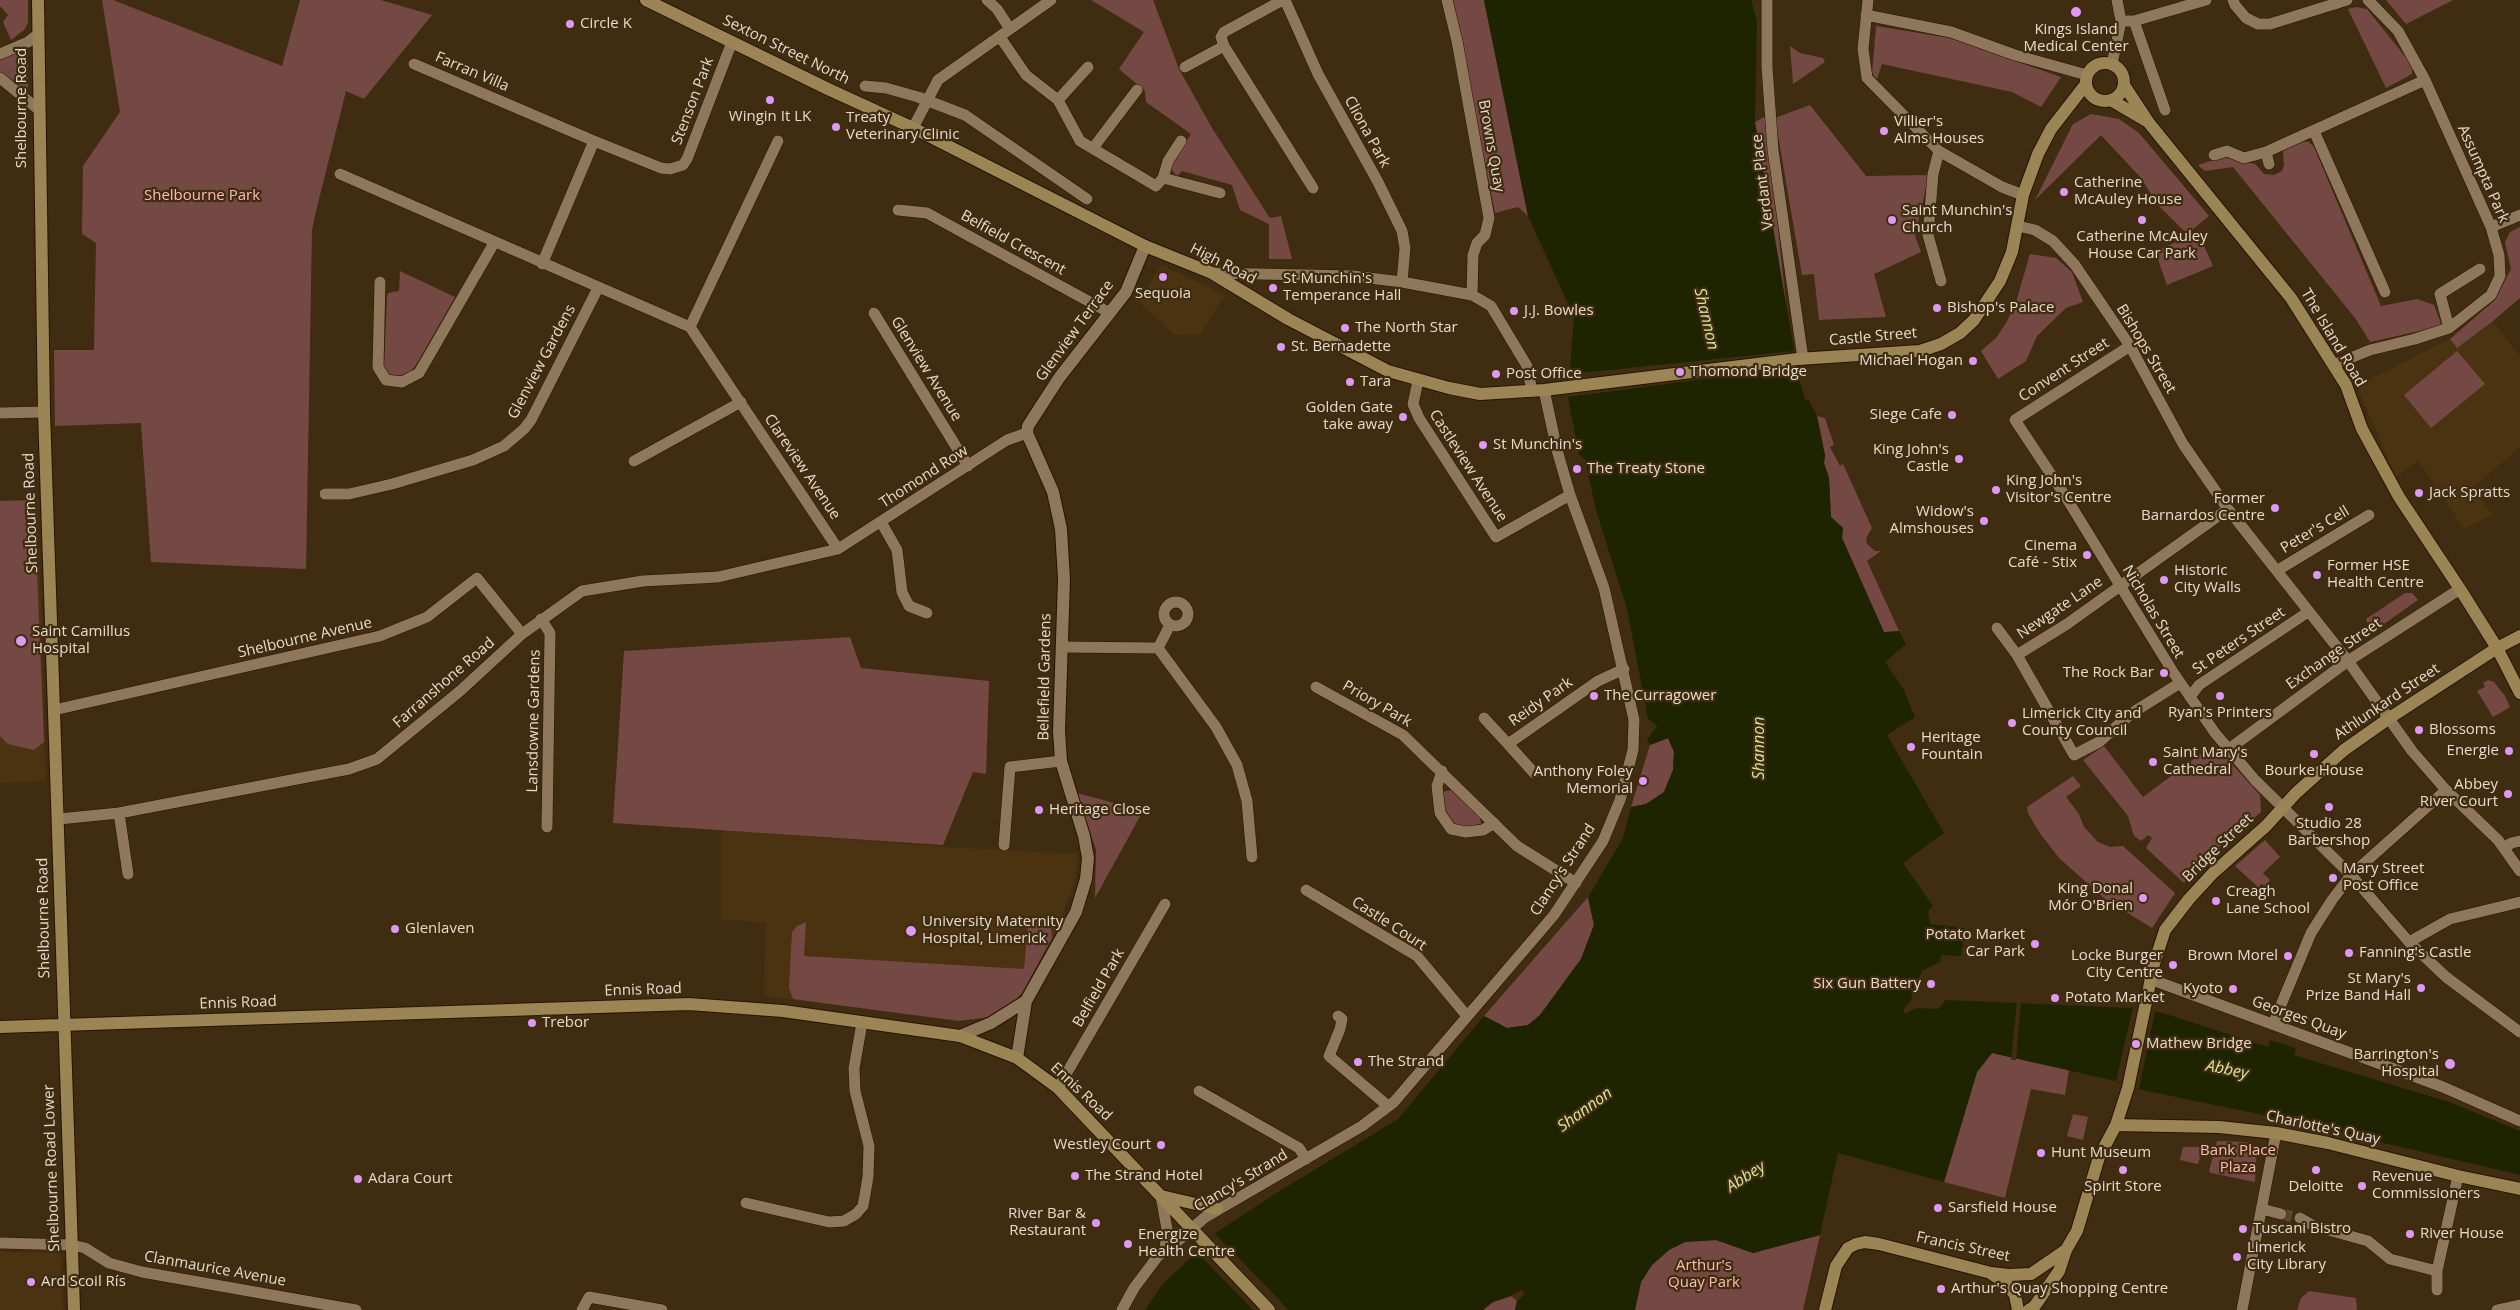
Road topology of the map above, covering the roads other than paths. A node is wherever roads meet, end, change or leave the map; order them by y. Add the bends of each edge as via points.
1 (38, 0) edge
2 (646, 0) edge
3 (987, 0) edge
4 (1051, 0) edge
5 (1284, 0) edge
6 (1447, 0) edge
7 (1767, 0) edge
8 (1868, 0) edge
9 (2117, 0) edge
10 (2206, 0) edge
11 (2233, 0) edge
12 (2347, 0) edge
13 (2368, 0) edge
14 (1866, 16) junction
15 (2122, 21) junction
16 (2134, 21) junction
17 (1010, 29) junction
18 (38, 34) junction
19 (1000, 38) junction
20 (732, 42) junction
21 (1224, 46) junction
22 (0, 54) edge
23 (414, 64) dead end
24 (2112, 64) junction
25 (1088, 66) dead end
26 (1186, 66) dead end
27 (0, 78) edge
28 (2086, 80) junction
29 (2425, 80) junction
30 (2124, 85) junction
31 (865, 86) dead end
32 (1137, 90) dead end
33 (2096, 99) junction
34 (926, 100) junction
35 (1058, 100) junction
36 (2111, 100) junction
37 (519, 108) joint
38 (38, 109) junction
39 (2065, 109) junction
40 (2164, 110) dead end
41 (2149, 123) junction
42 (913, 128) junction
43 (2314, 131) junction
44 (594, 141) junction
45 (1181, 141) dead end
46 (778, 142) dead end
47 (1093, 148) junction
48 (1939, 151) junction
49 (2266, 152) junction
50 (2214, 155) dead end
51 (2269, 164) dead end
52 (340, 174) dead end
53 (1163, 178) junction
54 (1313, 188) dead end
55 (1220, 193) dead end
56 (2023, 195) junction
57 (1087, 199) dead end
58 (898, 210) dead end
59 (2520, 215) edge
60 (2018, 226) junction
61 (2491, 227) junction
62 (494, 243) junction
63 (1145, 246) junction
64 (542, 264) junction
65 (2480, 269) dead end
66 (1212, 273) junction
67 (1247, 274) junction
68 (380, 282) dead end
69 (1402, 282) junction
70 (1941, 282) dead end
71 (598, 288) junction
72 (1239, 289) junction
73 (2384, 292) dead end
74 (2440, 294) junction
75 (1472, 295) junction
76 (2428, 298) dead end
77 (874, 313) dead end
78 (1110, 313) junction
79 (690, 327) junction
80 (2449, 328) junction
81 (2130, 346) junction
82 (1800, 359) junction
83 (2333, 365) junction
84 (1418, 381) junction
85 (1544, 390) junction
86 (740, 402) junction
87 (44, 412) junction
88 (0, 413) edge
89 (2015, 420) joint
90 (1027, 433) junction
91 (634, 461) dead end
92 (968, 466) junction
93 (325, 494) dead end
94 (1570, 495) junction
95 (2228, 510) junction
96 (2368, 515) dead end
97 (881, 522) junction
98 (838, 549) junction
99 (2278, 570) junction
100 (2120, 586) junction
101 (2460, 589) junction
102 (2308, 612) junction
103 (927, 613) dead end
104 (542, 619) junction
105 (1170, 625) dead end
106 (1997, 628) dead end
107 (522, 634) junction
108 (2520, 636) edge
109 (1062, 647) junction
110 (1158, 648) junction
111 (2497, 648) junction
112 (2017, 655) junction
113 (2348, 661) junction
114 (1624, 669) junction
115 (2180, 683) junction
116 (1316, 687) dead end
117 (2520, 692) edge
118 (2190, 697) junction
119 (54, 710) junction
120 (1484, 718) dead end
121 (2388, 718) junction
122 (1508, 744) junction
123 (2229, 749) junction
124 (1061, 761) junction
125 (1442, 771) junction
126 (1534, 773) dead end
127 (2446, 790) junction
128 (2282, 807) junction
129 (119, 813) junction
130 (59, 819) junction
131 (1494, 823) junction
132 (547, 827) dead end
133 (2520, 841) edge
134 (1004, 845) dead end
135 (2504, 849) junction
136 (1252, 857) dead end
137 (2520, 871) edge
138 (128, 874) dead end
139 (2352, 875) junction
140 (1576, 883) junction
141 (1306, 890) dead end
142 (2520, 902) edge
143 (1165, 904) dead end
144 (2409, 942) junction
145 (2150, 979) junction
146 (1026, 1001) junction
147 (1338, 1016) dead end
148 (1468, 1016) junction
149 (862, 1023) junction
150 (2273, 1024) junction
151 (63, 1025) junction
152 (0, 1027) edge
153 (2520, 1032) edge
154 (960, 1036) junction
155 (1017, 1058) junction
156 (1058, 1088) junction
157 (1199, 1091) dead end
158 (1388, 1106) junction
159 (2520, 1121) edge
160 (2116, 1125) junction
161 (2276, 1133) junction
162 (1306, 1159) junction
163 (2458, 1176) junction
164 (2520, 1189) edge
165 (1161, 1196) junction
166 (746, 1202) dead end
167 (1217, 1209) junction
168 (2262, 1209) junction
169 (2281, 1214) tunnel mouth
170 (2300, 1218) tunnel mouth
171 (1192, 1229) junction
172 (0, 1243) edge
173 (72, 1245) junction
174 (1165, 1250) junction
175 (2066, 1250) junction
176 (2436, 1272) junction
177 (1991, 1273) junction
178 (2436, 1290) dead end
179 (2520, 1305) edge
180 (74, 1310) edge
181 (356, 1310) edge
182 (582, 1310) edge
183 (662, 1310) edge
184 (1122, 1310) edge
185 (1269, 1310) edge
186 (1825, 1310) edge
187 (2018, 1310) edge
188 (2029, 1310) edge
189 (2242, 1310) edge
190 (2497, 1310) edge

1 - 18 main road, Shelbourne Road
2 - 20 main road, Sexton Street North
3 - 17 street
4 - 17 street
5 - 21 street, Cliona Park via 1224,32 1221,37
5 - 69 street, Cliona Park via 1318,74 1402,231 1405,248
6 - 75 street, Browns Quay via 1488,218 1485,235 1477,243 1473,255
7 - 82 street, Verdant Place via 1769,101 1777,190
8 - 14 street
9 - 15 street
10 - 16 street
11 - 12 street via 2246,18 2258,24 2270,24
13 - 29 street, Assumpta Park via 2398,31
14 - 28 street via 1951,32
14 - 48 street via 1864,49 1867,78
15 - 16 street
15 - 24 street
16 - 40 street
17 - 19 street
18 - 22 street
18 - 38 main road, Shelbourne Road
19 - 34 street via 948,71 938,80
19 - 35 street via 1026,76
20 - 42 main road, Sexton Street North
20 - 44 street, Stenson Park via 683,165 661,168
21 - 26 street
21 - 54 street
23 - 37 street, Farran Villa
24 - 28 main road via 2094,66
24 - 30 main road via 2122,73
25 - 35 street
27 - 38 street
28 - 33 main road via 2087,90
28 - 39 main road, Castle Street
29 - 43 street
29 - 61 street, Assumpta Park
30 - 36 main road via 2119,95
30 - 41 main road
31 - 34 street via 886,88
32 - 47 street
33 - 36 main road
33 - 39 main road
34 - 42 street
34 - 57 street via 965,115
35 - 47 street via 1080,141
36 - 41 main road
37 - 44 street, Stenson Park
38 - 87 main road, Shelbourne Road
39 - 56 main road, Castle Street via 2038,154
41 - 83 main road, The Island Road via 2291,298
42 - 63 main road, High Road
43 - 49 street
43 - 73 street
44 - 64 street
45 - 53 street via 1168,161
46 - 79 street
47 - 53 street via 1156,186
48 - 56 street via 2002,187
48 - 70 street via 1933,174 1928,235
49 - 50 street via 2244,158 2227,151
49 - 51 street
52 - 62 street
53 - 55 street
56 - 60 main road, Castle Street
58 - 78 street, Belfield Crescent via 927,213
59 - 61 street
60 - 81 street, Bishops Street via 2035,230 2052,241 2075,266
60 - 82 main road, Castle Street via 2012,252 1987,303 1967,326 1941,344 1920,351
61 - 80 street, Assumpta Park via 2499,255 2500,276 2491,295
62 - 64 street
62 - 68 street via 419,373 402,382 386,380 378,367
63 - 66 main road, High Road
63 - 78 street, Glenview Terrace via 1126,292
64 - 71 street
65 - 74 street
66 - 67 street
66 - 72 main road, High Road
67 - 69 street via 1354,276
67 - 72 street
69 - 75 street
71 - 79 street
71 - 93 street, Glenview Gardens via 531,420 504,446 473,460 392,484 349,494
72 - 84 main road, High Road via 1288,319 1388,371
74 - 76 street
74 - 80 street
75 - 85 street, Clancy's Strand via 1491,306
77 - 92 street, Glenview Avenue
78 - 90 street, Glenview Terrace via 1059,378 1028,426
79 - 86 street
80 - 83 street, Assumpta Park via 2370,350
81 - 89 street, Convent Street
81 - 95 street, Bishops Street via 2183,444
82 - 85 main road
83 - 101 main road, The Island Road via 2346,385 2362,429 2400,497
84 - 85 main road, High Road via 1480,394
84 - 94 street, Castleview Avenue via 1413,404 1419,418 1496,537
85 - 94 street, Clancy's Strand
86 - 91 street
86 - 98 street, Clareview Avenue
87 - 88 street
87 - 119 main road, Shelbourne Road
89 - 100 street, Nicholas Street
90 - 92 street, Thomond Row via 1007,440
90 - 109 street, Bellefield Gardens via 1053,492 1061,528 1064,579
92 - 97 street, Thomond Row
94 - 114 street, Clancy's Strand via 1604,588
95 - 99 street, Bishops Street
95 - 100 street, Newgate Lane
96 - 99 street, Peter's Cell
97 - 98 street, Thomond Row
97 - 103 street via 897,550 902,592 909,606
98 - 104 street, Farranshone Road via 718,577 642,581 582,591
99 - 102 street, Bishops Street
100 - 112 street, Newgate Lane via 2068,624
100 - 115 street, Nicholas Street
101 - 111 main road, The Island Road
101 - 113 street, Exchange Street
102 - 113 street
102 - 118 street, St Peters Street via 2200,685
104 - 107 street, Farranshone Road
104 - 132 street, Lansdowne Gardens via 550,633
105 - 110 street
106 - 112 street
107 - 119 street, Shelbourne Avenue via 476,578 427,617 380,636
107 - 129 street, Farranshone Road via 460,691 377,759 350,769
108 - 111 main road, Athlunkard Street
109 - 110 street
109 - 124 street, Bellefield Gardens
110 - 136 street via 1216,727 1237,765 1247,800
111 - 117 main road, The Island Road
111 - 121 main road, Athlunkard Street
112 - 115 street via 2074,755 2098,742 2132,713
113 - 121 street
113 - 123 street, Exchange Street
114 - 122 street, Reidy Park via 1598,680
114 - 140 street, Clancy's Strand via 1634,720 1633,750 1610,825
115 - 118 street, Nicholas Street
116 - 125 street, Priory Park via 1403,734
118 - 123 street, Nicholas Street
119 - 130 main road, Shelbourne Road
120 - 122 street, Reidy Park
121 - 127 street
121 - 128 main road, Athlunkard Street via 2344,750
122 - 126 street
123 - 128 street, Nicholas Street
124 - 134 street via 1010,767
124 - 146 street, Bellefield Gardens via 1084,836 1088,858 1086,879 1076,912
125 - 131 street, Priory Park
125 - 131 street via 1437,786 1440,813 1451,829 1466,832 1483,830
127 - 135 street
127 - 139 street
128 - 139 street, Nicholas Street
128 - 145 main road, Bridge Street via 2188,899 2165,930
129 - 130 street, Farranshone Road
129 - 138 street
130 - 151 main road, Shelbourne Road
131 - 140 street, Priory Park via 1517,846
133 - 135 street
135 - 137 street
139 - 144 street, Nicholas Street
139 - 150 street via 2318,920
140 - 148 street, Clancy's Strand via 1554,915
141 - 148 street, Castle Court via 1417,956
142 - 144 street via 2450,919
143 - 156 street, Belfield Park
144 - 153 street, Nicholas Street via 2446,977
145 - 150 street, Georges Quay
145 - 160 main road, Bridge Street via 2128,1088
146 - 154 street via 991,1023
146 - 155 street, Bellefield Gardens
147 - 158 street via 1342,1019 1340,1029 1326,1053
148 - 158 street, Clancy's Strand
149 - 151 main road, Ennis Road via 783,1011 689,1004
149 - 154 main road, Ennis Road
149 - 166 street via 854,1068 855,1092 869,1146 863,1206 844,1221 829,1222
150 - 159 street, Georges Quay via 2443,1087
151 - 152 main road, Ennis Road
151 - 173 main road, Shelbourne Road Lower
154 - 155 main road, Ennis Road
155 - 156 main road, Ennis Road
156 - 165 main road, Ennis Road
157 - 162 street, Clancy's Strand via 1299,1148
158 - 162 street, Clancy's Strand via 1362,1126
160 - 161 main road, Charlotte's Quay via 2218,1127
160 - 175 main road via 2099,1157 2077,1231
161 - 163 main road, Charlotte's Quay
161 - 168 street
162 - 167 street, Clancy's Strand
163 - 164 main road, Charlotte's Quay
163 - 176 street
165 - 167 main road
165 - 171 main road, Ennis Road
165 - 174 street via 1167,1229
167 - 171 street, Clancy's Strand
168 - 169 street
168 - 189 street
170 - 176 street via 2314,1226 2368,1241 2390,1259
171 - 174 street, Clancy's Strand
171 - 185 main road, Ennis Road
172 - 173 street
173 - 180 main road, Shelbourne Road Lower
173 - 181 street, Clanmaurice Avenue via 85,1248 109,1263 142,1272
174 - 184 street, Clancy's Strand via 1134,1288
175 - 177 main road, Francis Street via 2031,1274 2009,1276
175 - 188 main road via 2059,1271
176 - 178 street
177 - 186 main road, Francis Street via 1865,1242 1848,1248 1836,1266
177 - 187 main road via 2016,1295
179 - 190 street
182 - 183 street via 589,1297

